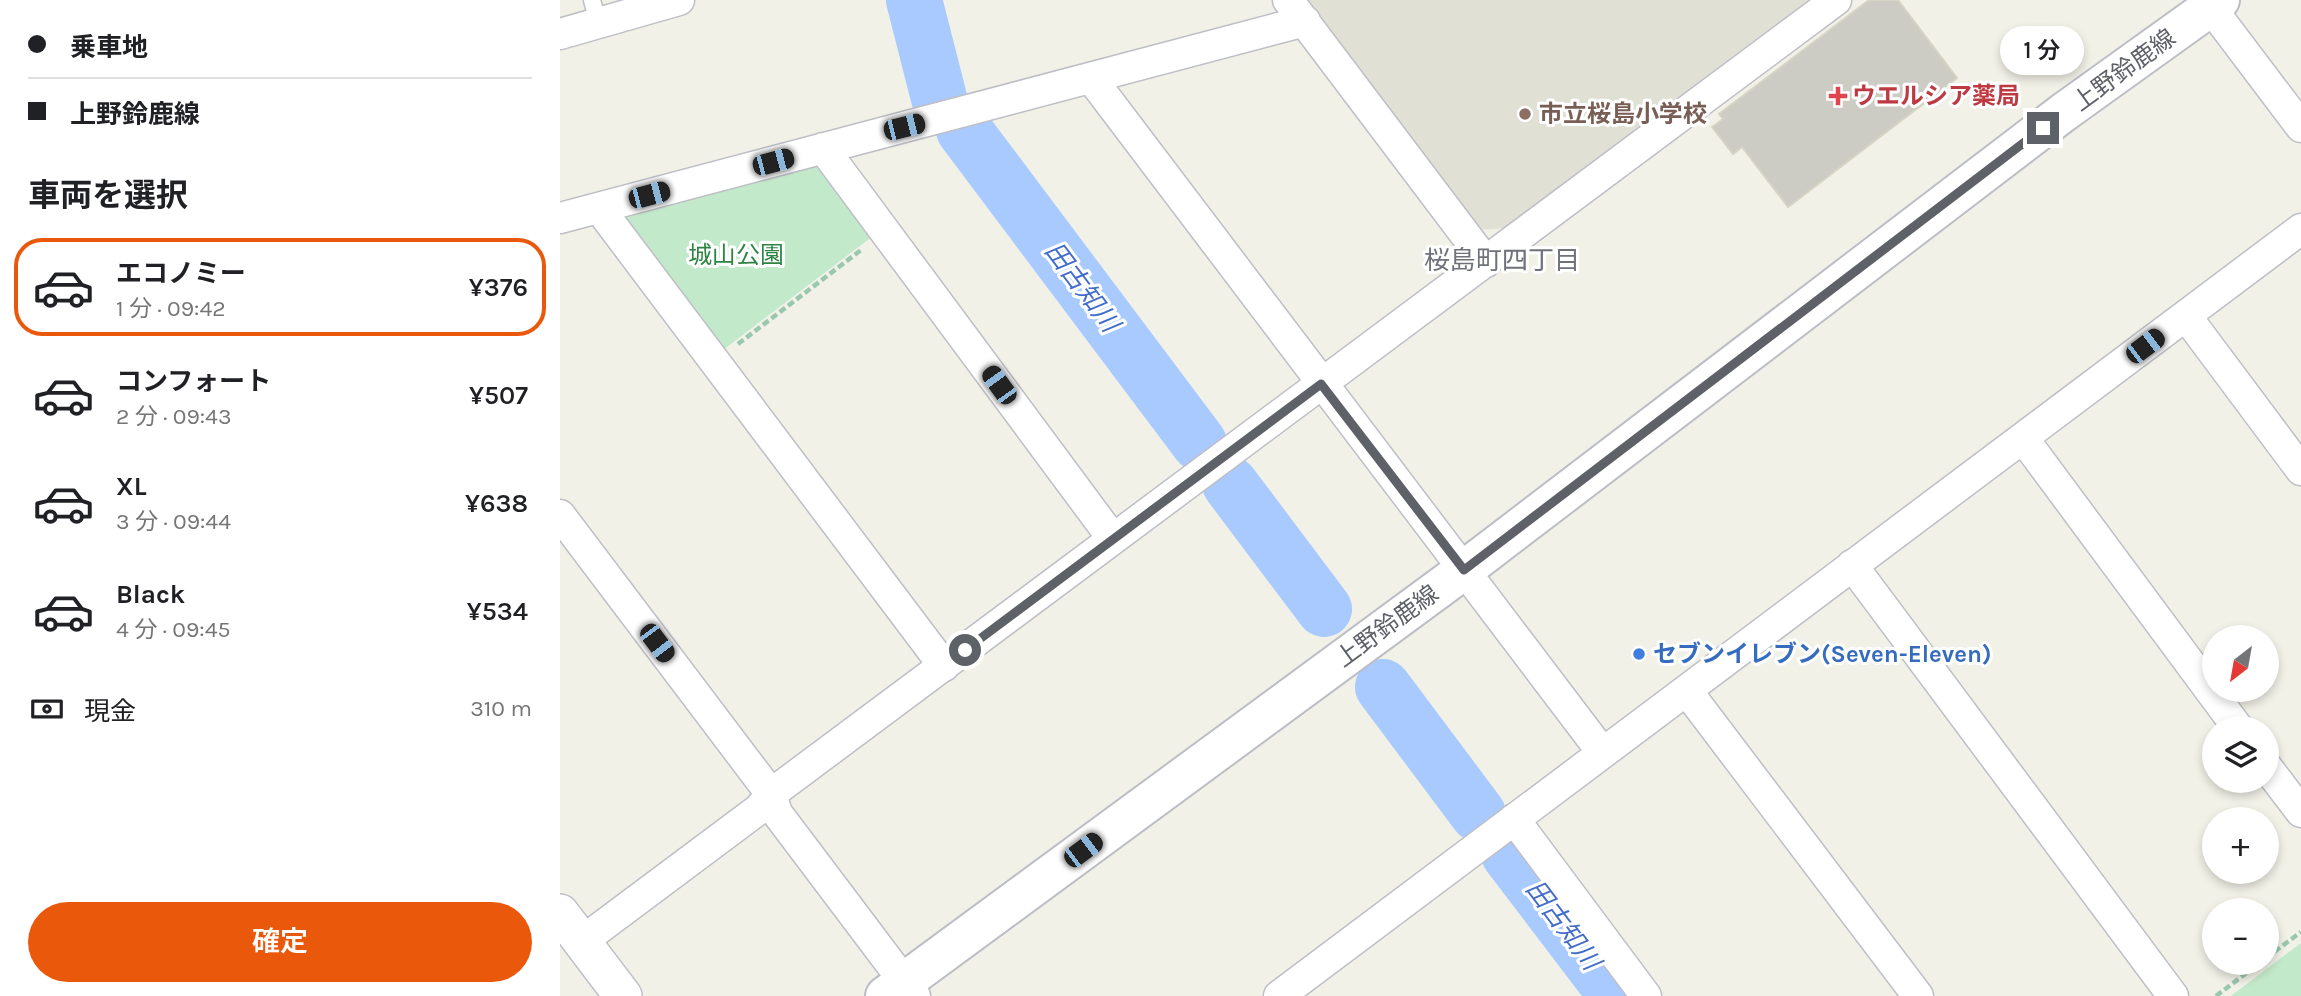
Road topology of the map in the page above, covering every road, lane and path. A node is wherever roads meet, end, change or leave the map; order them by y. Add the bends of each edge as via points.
1 (679, 0) edge
2 (1836, 0) edge
3 (2212, 2) edge
4 (1296, 11) edge
5 (595, 12) edge
6 (560, 34) edge
7 (1091, 79) junction
8 (2301, 127) edge
9 (823, 148) junction
10 (599, 208) junction
11 (560, 218) edge
12 (2301, 229) edge
13 (885, 232) junction
14 (1486, 262) junction
15 (2186, 316) junction
16 (715, 362) junction
17 (1321, 384) junction
18 (2024, 438) junction
19 (2301, 470) edge
20 (560, 515) edge
21 (1114, 538) junction
22 (1852, 565) junction
23 (1464, 570) junction
24 (944, 666) junction
25 (1687, 691) junction
26 (2229, 716) edge
27 (1602, 752) junction
28 (2279, 782) edge
29 (771, 794) junction
30 (2301, 812) edge
31 (1514, 819) junction
32 (570, 927) edge
33 (2301, 932) edge
34 (2279, 948) edge
35 (2244, 975) edge
36 (901, 991) edge
37 (622, 996) edge
38 (1279, 996) edge
39 (1646, 996) edge
40 (1918, 996) edge
41 (2173, 996) edge
42 (2216, 996) edge

1 - 5 street
2 - 14 street
3 - 8 street
3 - 23 main road, 上野鈴鹿線
4 - 7 street
4 - 14 street
5 - 6 street
7 - 9 street
7 - 17 street
9 - 10 street
9 - 13 street
10 - 11 street
10 - 16 street
12 - 15 street
13 - 16 path
13 - 21 street
14 - 17 street
15 - 18 street
15 - 19 street
16 - 24 street
17 - 21 street
17 - 23 street
18 - 22 street
18 - 26 street
20 - 29 street
21 - 24 street
22 - 25 street
22 - 41 street
23 - 27 street
23 - 36 main road, 上野鈴鹿線
24 - 29 street
25 - 27 street
25 - 40 street
27 - 31 street
28 - 30 street
29 - 32 street via 759,809
29 - 36 street via 777,813
31 - 38 street
31 - 39 street
32 - 37 street
33 - 34 path
35 - 42 path

